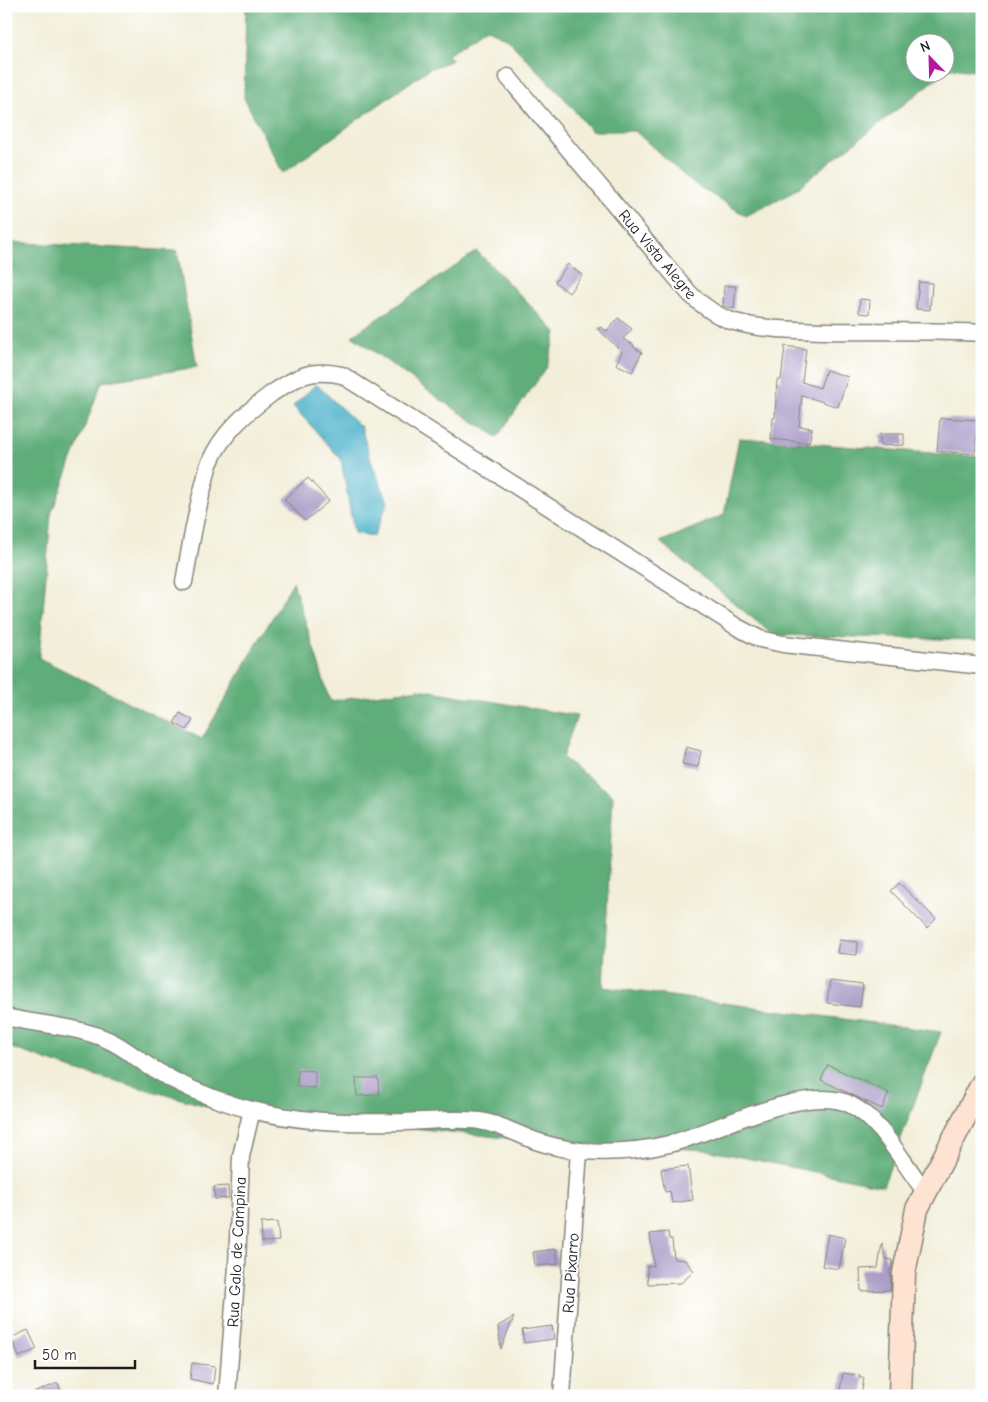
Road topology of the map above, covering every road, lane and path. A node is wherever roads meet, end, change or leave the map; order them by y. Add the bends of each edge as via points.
1 (508, 77) dead end
2 (982, 333) edge
3 (184, 582) dead end
4 (982, 666) edge
5 (6, 1017) edge
6 (982, 1084) edge
7 (252, 1110) junction
8 (579, 1150) junction
9 (925, 1191) junction
10 (227, 1396) edge
11 (562, 1396) edge
12 (900, 1396) edge

1 - 2 street, Rua Vista Alegre via 690,294 708,309 734,322 771,328
3 - 4 street via 198,504 210,462 232,427 287,383 313,372 332,373 342,375 760,639
5 - 7 street via 82,1031 109,1040 172,1079
6 - 9 street
7 - 8 street via 309,1121 481,1121 549,1145
7 - 10 street, Rua Galo de Campina via 241,1156
8 - 9 street via 621,1151 665,1145 768,1110 814,1098 828,1099 851,1105 872,1120
8 - 11 street, Rua Pixarro
9 - 12 street via 917,1209 904,1273

